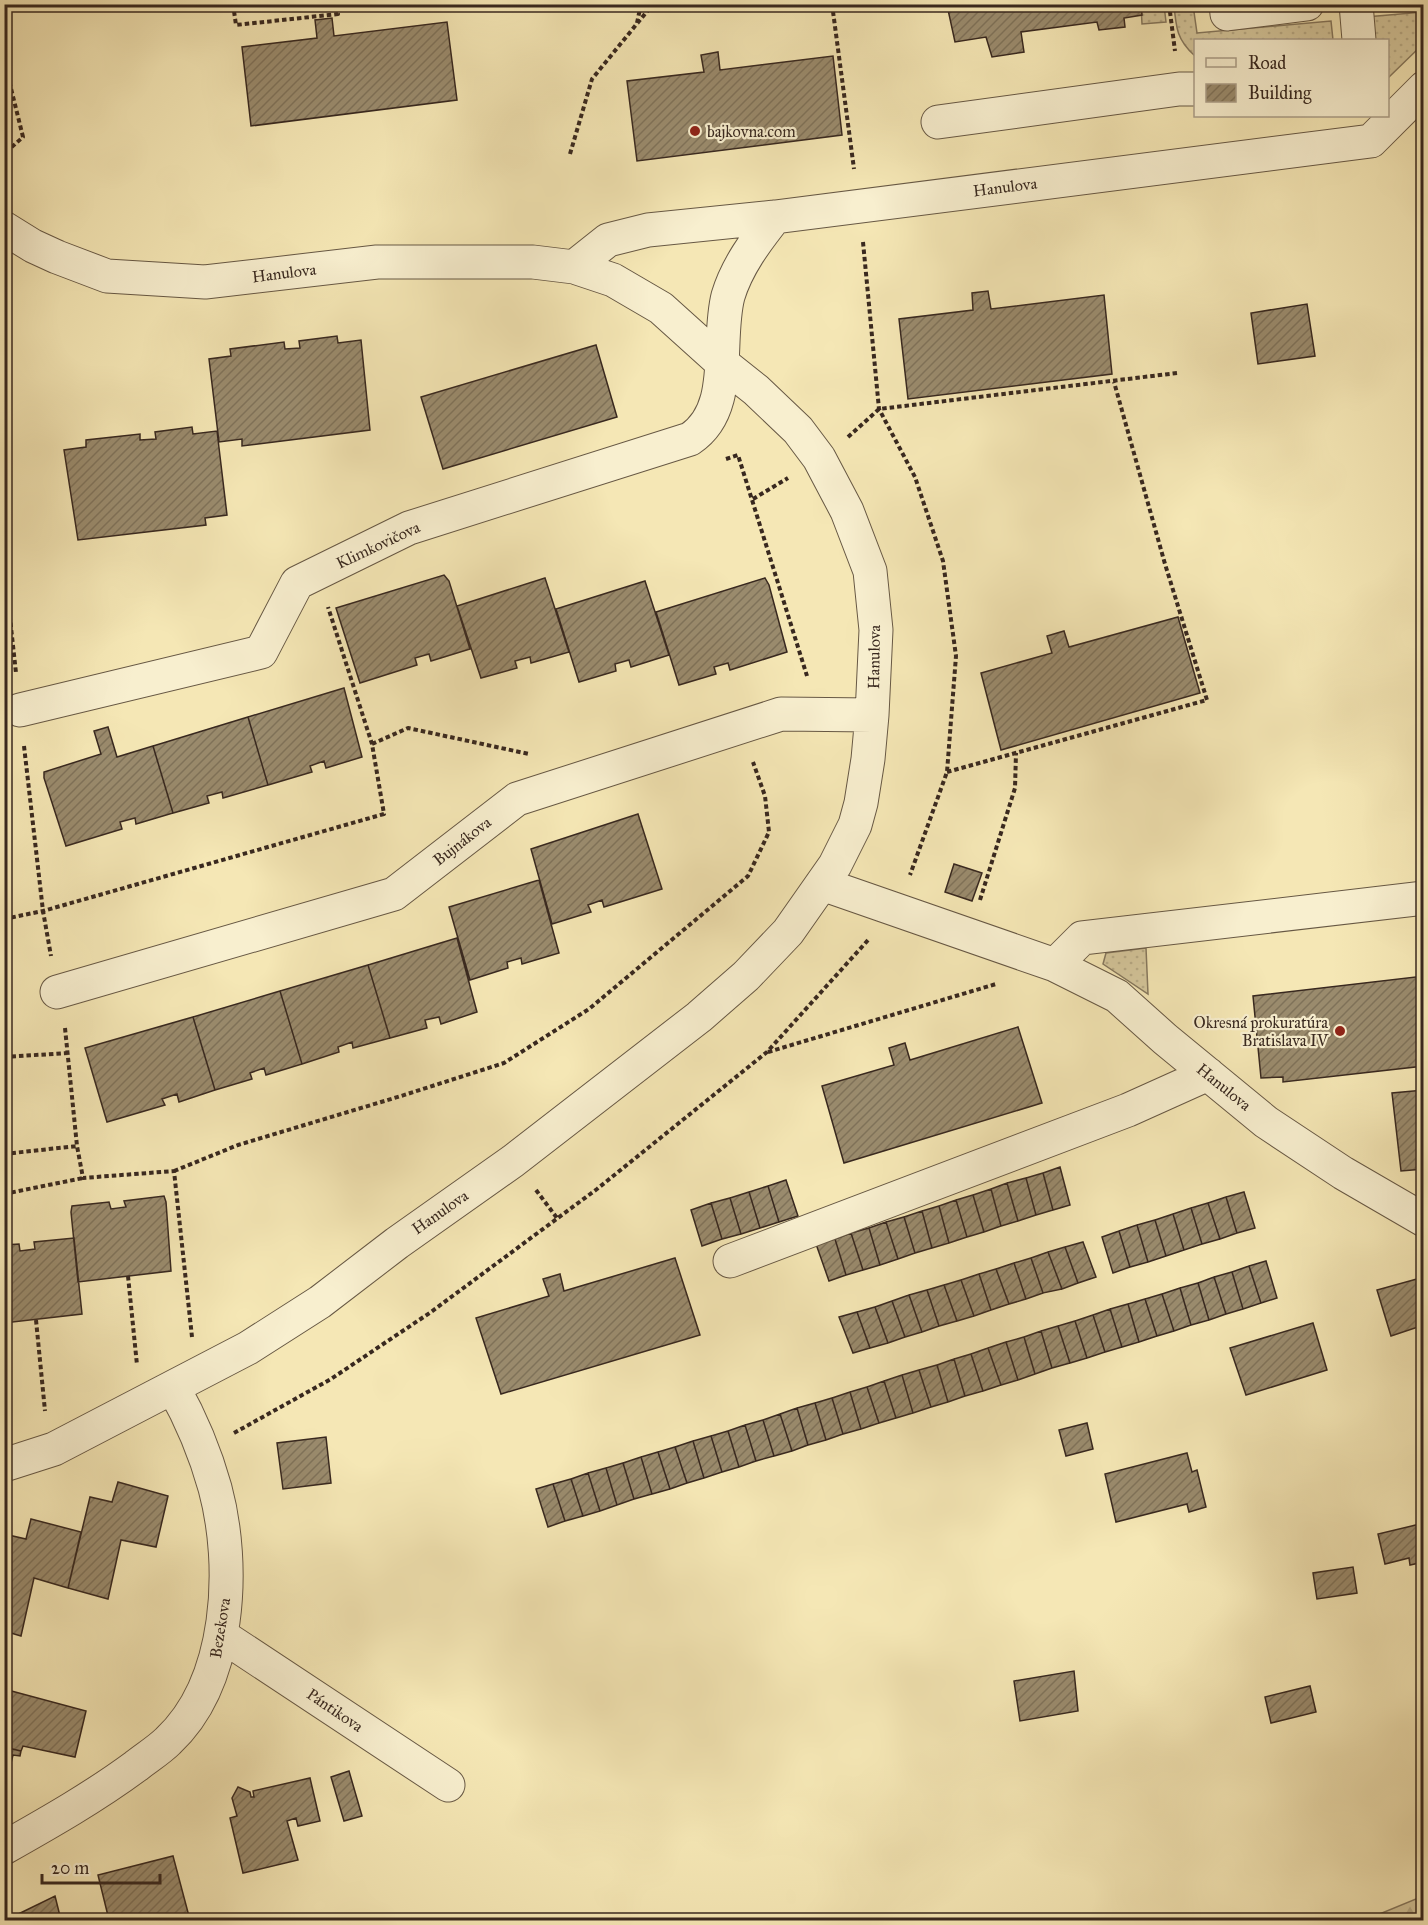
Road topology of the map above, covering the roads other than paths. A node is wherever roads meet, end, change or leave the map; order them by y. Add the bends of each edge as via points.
1 (1226, 4) edge
2 (1307, 4) edge
3 (1356, 4) edge
4 (1359, 39) edge
5 (1424, 88) edge
6 (1187, 89) edge
7 (1389, 113) edge
8 (1384, 117) edge
9 (938, 122) dead end
10 (1369, 128) edge
11 (775, 217) junction
12 (4, 228) edge
13 (574, 267) junction
14 (722, 363) junction
15 (20, 710) dead end
16 (872, 715) junction
17 (822, 884) junction
18 (1424, 898) edge
19 (1055, 965) junction
20 (57, 992) dead end
21 (1208, 1074) junction
22 (1424, 1220) edge
23 (730, 1262) dead end
24 (173, 1387) junction
25 (4, 1465) edge
26 (221, 1635) junction
27 (448, 1785) dead end
28 (4, 1848) edge

1 - 2 street via 1227,15
3 - 4 street
5 - 7 street, Hanulova
6 - 9 street
8 - 10 street, Hanulova
10 - 11 street, Hanulova
11 - 13 street, Hanulova via 648,230 608,240
11 - 14 street, Klimkovičova via 737,272 728,297
12 - 13 street, Hanulova via 33,246 107,276 156,280 206,282 377,262 533,262
13 - 14 street, Hanulova via 613,280 661,308
14 - 15 street, Klimkovičova via 715,409 690,439 409,528 297,583 261,652
14 - 16 street, Hanulova via 798,430 819,458 847,511 870,571 876,630
16 - 17 street, Hanulova via 855,825
16 - 20 street, Bujnákova via 781,714 517,799 394,894
17 - 19 street, Hanulova
17 - 24 street, Hanulova via 788,932 699,1017 513,1161 321,1302 248,1348
18 - 19 street via 1082,938
19 - 21 street, Hanulova via 1117,996
21 - 22 street, Hanulova via 1266,1122
21 - 23 street via 1128,1110
24 - 25 street, Hanulova via 54,1449
24 - 26 street, Bezekova via 192,1422 222,1519 226,1584
26 - 27 street, Pántikova
26 - 28 street, Bezekova via 213,1669 194,1708 168,1742 108,1786

